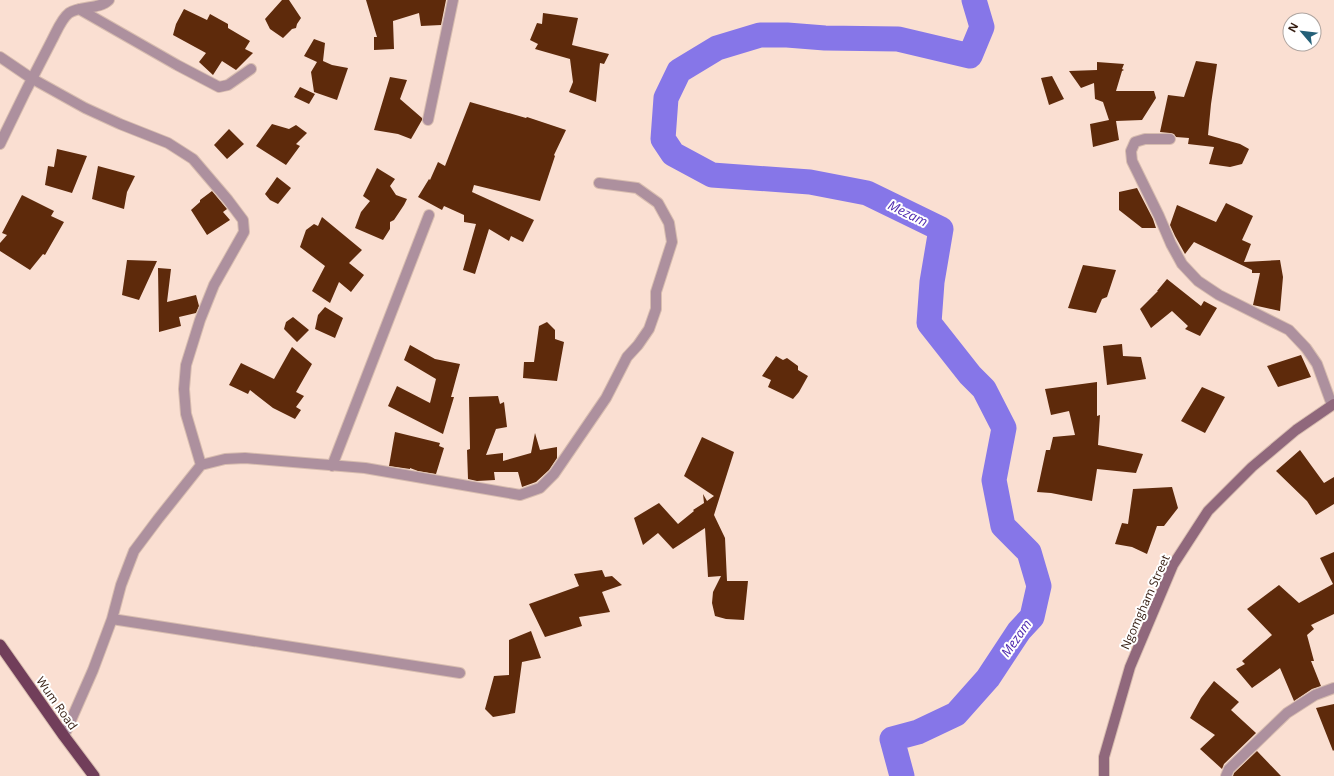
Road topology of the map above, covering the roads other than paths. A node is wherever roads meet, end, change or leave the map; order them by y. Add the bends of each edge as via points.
1 (109, 0) edge
2 (453, 0) edge
3 (79, 9) junction
4 (0, 57) edge
5 (251, 69) dead end
6 (31, 78) junction
7 (428, 120) dead end
8 (1170, 139) dead end
9 (0, 144) edge
10 (600, 183) dead end
11 (429, 215) dead end
12 (1333, 405) edge
13 (201, 465) junction
14 (332, 466) junction
15 (112, 619) junction
16 (0, 645) edge
17 (460, 673) dead end
18 (1334, 688) edge
19 (64, 736) junction
20 (94, 776) edge
21 (1104, 776) edge
22 (1226, 776) edge

1 - 3 street via 99,6
2 - 7 street
3 - 5 street via 219,87 228,85
3 - 6 street via 68,14 61,24
4 - 6 street
6 - 9 street
6 - 13 street via 85,108 168,143 192,159 242,220 244,232 214,285 186,366 186,414
8 - 12 street via 1145,139 1135,142 1131,151 1132,161 1182,264 1198,281 1219,295 1289,330 1317,364
10 - 14 street via 637,188 658,203 669,223 672,242 656,292 656,310 649,329 627,357 606,398 554,474 540,488 520,495 365,468
11 - 14 street
12 - 21 main road, Ngomgham Street via 1296,430 1252,467 1208,511 1173,565 1130,667 1104,757
13 - 14 street via 225,458 245,458
13 - 15 street via 134,551
15 - 17 street
15 - 19 street
16 - 19 highway, Wum Road
18 - 22 street via 1287,713 1229,769
19 - 20 highway, Wum Road

